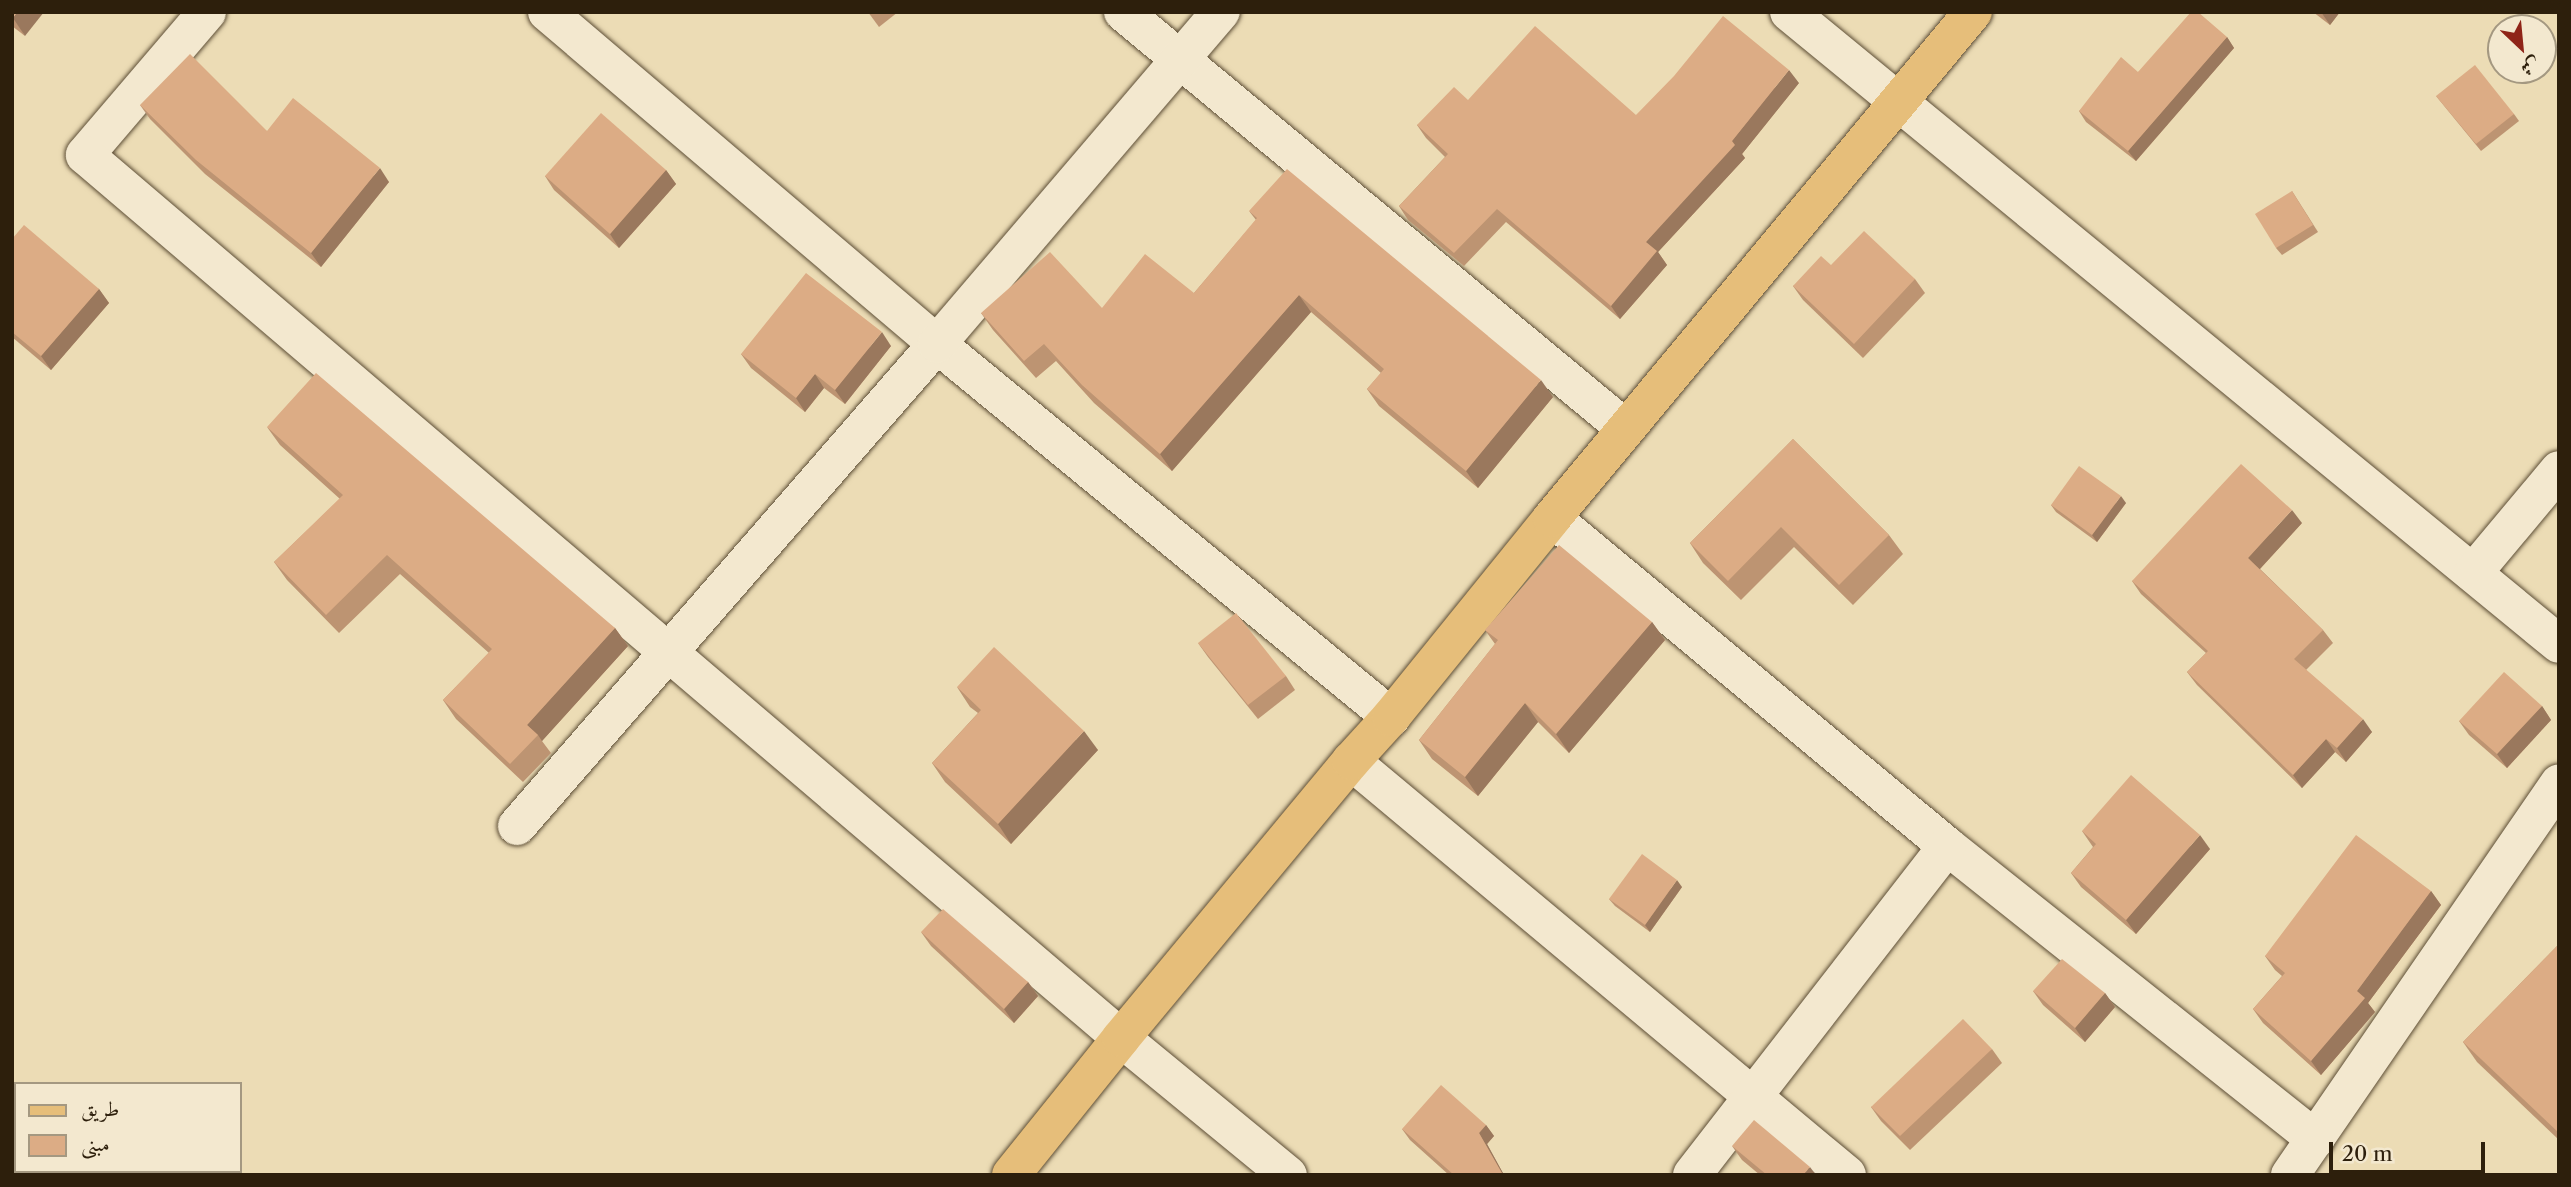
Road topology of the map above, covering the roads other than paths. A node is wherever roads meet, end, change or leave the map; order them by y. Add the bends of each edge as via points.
1 (207, 12) edge
2 (547, 12) edge
3 (1123, 12) edge
4 (1221, 12) edge
5 (1789, 12) edge
6 (1973, 12) edge
7 (1180, 60) junction
8 (1900, 100) junction
9 (937, 344) junction
10 (1626, 429) junction
11 (2559, 470) edge
12 (1552, 518) junction
13 (2473, 573) junction
14 (2559, 644) edge
15 (667, 653) junction
16 (1391, 717) junction
17 (1351, 761) junction
18 (2559, 783) edge
19 (517, 826) dead end
20 (1947, 846) junction
21 (1121, 1038) junction
22 (1753, 1096) junction
23 (2316, 1139) junction
24 (1011, 1175) edge
25 (1288, 1175) edge
26 (1692, 1175) edge
27 (1847, 1175) edge
28 (2290, 1175) edge

1 - 15 street via 85,155
2 - 9 street
3 - 7 street
4 - 7 street
5 - 8 street
6 - 8 main road
7 - 9 street
7 - 10 street
8 - 10 main road
8 - 13 street
9 - 15 street
9 - 16 street
10 - 12 main road
11 - 13 street
12 - 16 main road
12 - 20 street
13 - 14 street
15 - 19 street
15 - 21 street
16 - 17 main road
17 - 21 main road
17 - 22 street
18 - 23 street
20 - 22 street
20 - 23 street
21 - 24 main road
21 - 25 street
22 - 26 street
22 - 27 street
23 - 28 street

